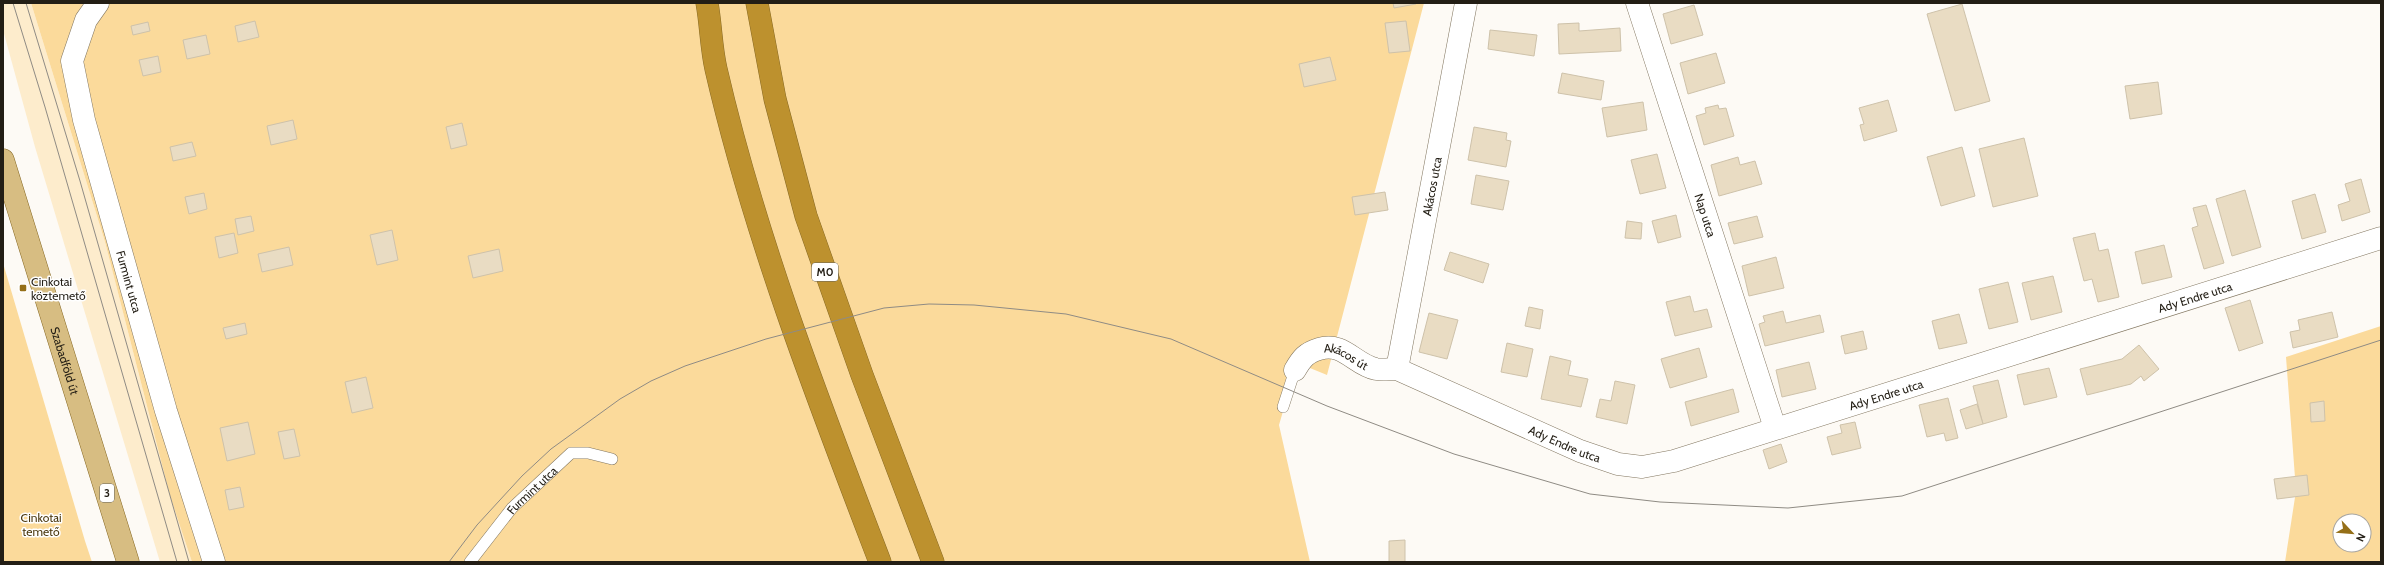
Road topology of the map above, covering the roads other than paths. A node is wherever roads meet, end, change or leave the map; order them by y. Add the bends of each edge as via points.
1 (98, 3) edge
2 (707, 3) edge
3 (757, 3) edge
4 (1466, 3) edge
5 (1636, 3) edge
6 (3, 160) edge
7 (2381, 238) edge
8 (1397, 369) junction
9 (1295, 370) joint
10 (1283, 407) dead end
11 (1775, 428) junction
12 (612, 459) dead end
13 (128, 562) edge
14 (214, 562) edge
15 (470, 562) edge
16 (880, 562) edge
17 (933, 562) edge

1 - 14 street, Furmint utca via 86,20 72,61 84,120 166,411
2 - 16 highway via 716,67 738,158 760,231 811,381
3 - 17 highway, M0 via 776,99 806,216 862,375
4 - 8 street, Akácos utca
5 - 11 street, Nap utca
6 - 13 main road, Szabadföld út / 3
7 - 11 street, Ady Endre utca
8 - 9 street, Akácos út via 1375,369 1341,349 1327,346 1302,356
8 - 11 street, Ady Endre utca via 1580,451 1618,464 1642,467 1674,461
9 - 10 lane, Akácos út
12 - 15 lane, Furmint utca via 588,453 571,453 512,508

